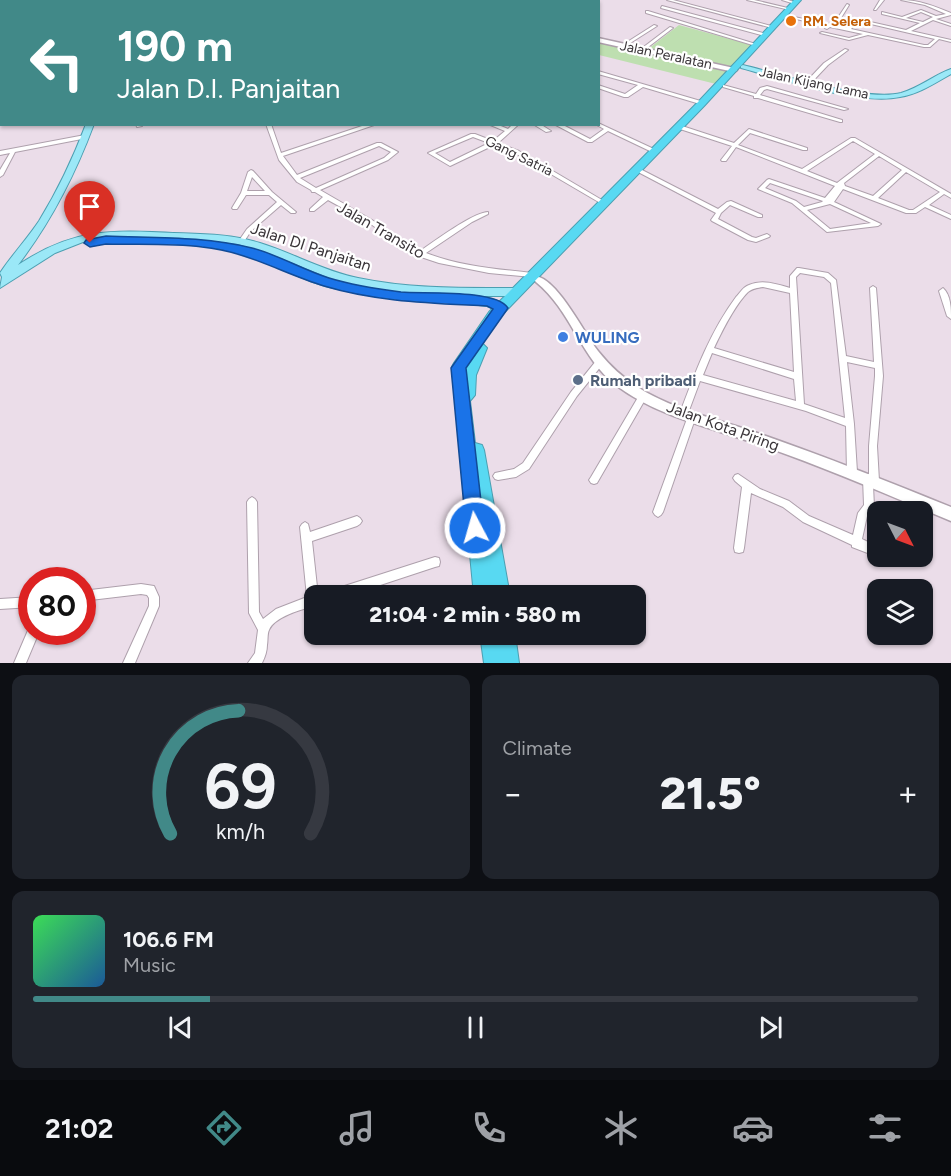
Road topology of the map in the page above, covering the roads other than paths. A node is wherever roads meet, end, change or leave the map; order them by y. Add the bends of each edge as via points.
1 (669, 0) edge
2 (749, 0) edge
3 (882, 0) edge
4 (903, 0) edge
5 (929, 0) edge
6 (794, 5) edge
7 (847, 5) dead end
8 (662, 7) dead end
9 (875, 9) dead end
10 (949, 10) edge
11 (647, 12) dead end
12 (882, 13) dead end
13 (902, 17) junction
14 (934, 18) junction
15 (924, 23) junction
16 (828, 25) junction
17 (951, 25) edge
18 (655, 26) dead end
19 (773, 27) junction
20 (888, 27) junction
21 (671, 28) dead end
22 (848, 30) junction
23 (855, 31) junction
24 (907, 32) junction
25 (869, 34) junction
26 (766, 35) junction
27 (924, 35) junction
28 (951, 36) edge
29 (883, 37) junction
30 (854, 38) junction
31 (938, 38) junction
32 (600, 40) edge
33 (945, 40) junction
34 (951, 41) edge
35 (757, 45) junction
36 (920, 45) junction
37 (623, 46) junction
38 (642, 50) junction
39 (846, 50) dead end
40 (739, 68) junction
41 (951, 71) edge
42 (600, 73) edge
43 (808, 82) junction
44 (642, 85) junction
45 (600, 87) edge
46 (725, 87) junction
47 (756, 97) junction
48 (702, 103) junction
49 (846, 109) dead end
50 (840, 121) dead end
51 (600, 125) edge
52 (89, 126) edge
53 (269, 126) edge
54 (369, 126) edge
55 (495, 126) edge
56 (515, 126) edge
57 (539, 126) edge
58 (560, 126) edge
59 (682, 128) junction
60 (608, 129) junction
61 (509, 131) junction
62 (548, 131) dead end
63 (859, 134) dead end
64 (85, 137) junction
65 (671, 139) junction
66 (853, 139) junction
67 (494, 143) junction
68 (735, 145) junction
69 (805, 149) dead end
70 (654, 151) junction
71 (13, 152) junction
72 (0, 153) edge
73 (878, 154) junction
74 (280, 155) junction
75 (724, 160) dead end
76 (905, 170) junction
77 (2, 171) edge
78 (803, 171) junction
79 (642, 172) junction
80 (296, 178) junction
81 (842, 185) junction
82 (314, 191) junction
83 (944, 192) junction
84 (244, 193) junction
85 (270, 193) junction
86 (951, 196) edge
87 (326, 198) junction
88 (874, 198) junction
89 (281, 202) junction
90 (604, 202) junction
91 (827, 202) junction
92 (925, 205) junction
93 (235, 208) dead end
94 (803, 209) junction
95 (312, 210) dead end
96 (293, 212) dead end
97 (719, 212) junction
98 (486, 213) dead end
99 (760, 216) dead end
100 (951, 217) edge
101 (767, 237) dead end
102 (241, 242) junction
103 (420, 254) junction
104 (20, 255) junction
105 (40, 257) junction
106 (534, 275) junction
107 (329, 278) junction
108 (0, 282) edge
109 (873, 288) dead end
110 (794, 291) junction
111 (943, 291) dead end
112 (0, 294) edge
113 (511, 301) junction
114 (951, 316) edge
115 (709, 350) junction
116 (842, 358) junction
117 (599, 363) junction
118 (878, 366) junction
119 (797, 376) junction
120 (698, 377) junction
121 (644, 396) junction
122 (800, 406) junction
123 (688, 415) junction
124 (850, 424) junction
125 (852, 472) junction
126 (498, 476) dead end
127 (738, 478) dead end
128 (594, 480) dead end
129 (871, 480) junction
130 (747, 485) junction
131 (252, 501) dead end
132 (658, 512) dead end
133 (951, 514) edge
134 (357, 520) dead end
135 (856, 543) junction
136 (739, 548) dead end
137 (867, 548) edge
138 (435, 562) dead end
139 (312, 585) edge
140 (363, 585) edge
141 (483, 585) edge
142 (498, 585) edge
143 (96, 594) edge
144 (18, 602) edge
145 (0, 603) edge
146 (304, 605) edge
147 (263, 629) junction
148 (28, 645) edge
149 (492, 645) edge
150 (507, 645) edge
151 (20, 663) edge
152 (129, 663) edge
153 (254, 663) edge
154 (494, 663) edge
155 (510, 663) edge

1 - 19 street
2 - 6 street
3 - 9 street
4 - 10 street
5 - 10 street
6 - 16 street
6 - 19 highway
6 - 40 highway
7 - 16 street via 840,17
8 - 26 street
10 - 14 street
11 - 35 street
12 - 13 street
13 - 14 street via 920,11
13 - 15 street
14 - 15 street
14 - 17 street
15 - 24 street
16 - 22 street
16 - 30 street via 821,35
18 - 37 street
19 - 26 highway
20 - 22 street via 856,20
20 - 24 street
20 - 29 street
21 - 38 street
22 - 23 street
23 - 25 street
23 - 30 street
24 - 27 street
25 - 29 street
25 - 30 street
26 - 35 highway
27 - 31 street
27 - 36 street
28 - 33 street
29 - 36 street
31 - 33 street
31 - 36 street via 929,46
32 - 37 street, Jalan Peralatan
33 - 34 street
35 - 40 highway
37 - 38 street, Jalan Peralatan
38 - 40 street, Jalan Peralatan
39 - 43 street
40 - 43 main road, Jalan Kijang Lama
40 - 46 highway
40 - 48 highway
41 - 43 main road, Jalan Kijang Lama via 908,93 891,96
42 - 44 street
44 - 45 street via 626,96
44 - 48 street
46 - 47 street
46 - 59 highway
47 - 49 street via 767,87
47 - 50 street
48 - 59 highway
51 - 60 street
52 - 64 main road
53 - 74 street, Jalan Transito
54 - 74 street
55 - 61 street
56 - 61 street
57 - 62 street
58 - 60 street via 590,141
59 - 65 highway
59 - 68 street
60 - 70 street
61 - 67 street
63 - 66 street
64 - 71 street
64 - 104 main road via 68,180
65 - 70 highway
65 - 79 highway
66 - 73 street
66 - 78 street
67 - 67 street, Gang Satria via 469,135 431,153 450,164
67 - 90 street, Gang Satria
68 - 69 street via 749,131
68 - 75 street
68 - 78 street
70 - 90 highway
71 - 72 street
71 - 77 street
73 - 76 street
73 - 81 street
74 - 80 street, Jalan Transito
76 - 83 street
76 - 88 street
78 - 81 street
79 - 97 street
79 - 106 highway
80 - 82 street, Jalan Transito
80 - 82 street via 379,144 395,152
81 - 88 street
81 - 91 street
82 - 87 street, Jalan Transito
83 - 86 street
83 - 92 street
84 - 85 street
84 - 85 street via 250,172
84 - 93 street
85 - 89 street
87 - 95 street
87 - 103 street, Jalan Transito via 370,220
88 - 92 street via 910,213
89 - 96 street
89 - 102 street
90 - 106 highway
91 - 94 street
91 - 94 street via 773,181 761,187
91 - 94 street via 878,224 832,232
92 - 100 street
97 - 99 street via 732,203
97 - 101 street via 714,220 729,228 754,240
98 - 103 street
102 - 105 main road, Jalan DI Panjaitan via 108,234 73,242
102 - 107 main road, Jalan DI Panjaitan
103 - 106 street, Jalan Transito via 477,269
104 - 105 main road via 23,262
104 - 108 main road
105 - 108 main road, Jalan DI Panjaitan
106 - 113 highway
106 - 117 street, Jalan Kota Piring via 574,322
107 - 112 main road via 223,246 106,240 52,258 29,270
107 - 113 main road, Jalan DI Panjaitan
107 - 113 main road via 392,295
109 - 118 street
110 - 115 street via 751,285 728,315
110 - 116 street via 793,276 797,270 826,275 834,282
110 - 119 street
111 - 114 street
113 - 141 highway via 459,368
113 - 142 highway via 473,361 468,392
115 - 119 street
115 - 120 street
116 - 118 street
116 - 124 street
117 - 121 street, Jalan Kota Piring
117 - 126 street via 522,470
118 - 129 street
119 - 122 street
120 - 122 street
120 - 123 street
121 - 123 street, Jalan Kota Piring
121 - 128 street
122 - 124 street
123 - 125 street, Jalan Kota Piring
123 - 132 street
124 - 125 street
125 - 129 street, Jalan Kota Piring
127 - 130 street
129 - 133 street, Jalan Kota Piring
129 - 135 street via 869,507 863,513
130 - 135 street
130 - 136 street
131 - 147 street via 254,613
134 - 139 street via 305,532
135 - 137 street
138 - 140 street
143 - 152 street via 141,589 150,590 154,597 154,606
144 - 145 street
146 - 147 street via 277,616
147 - 153 street via 260,656
148 - 151 street
149 - 154 highway
150 - 155 highway

